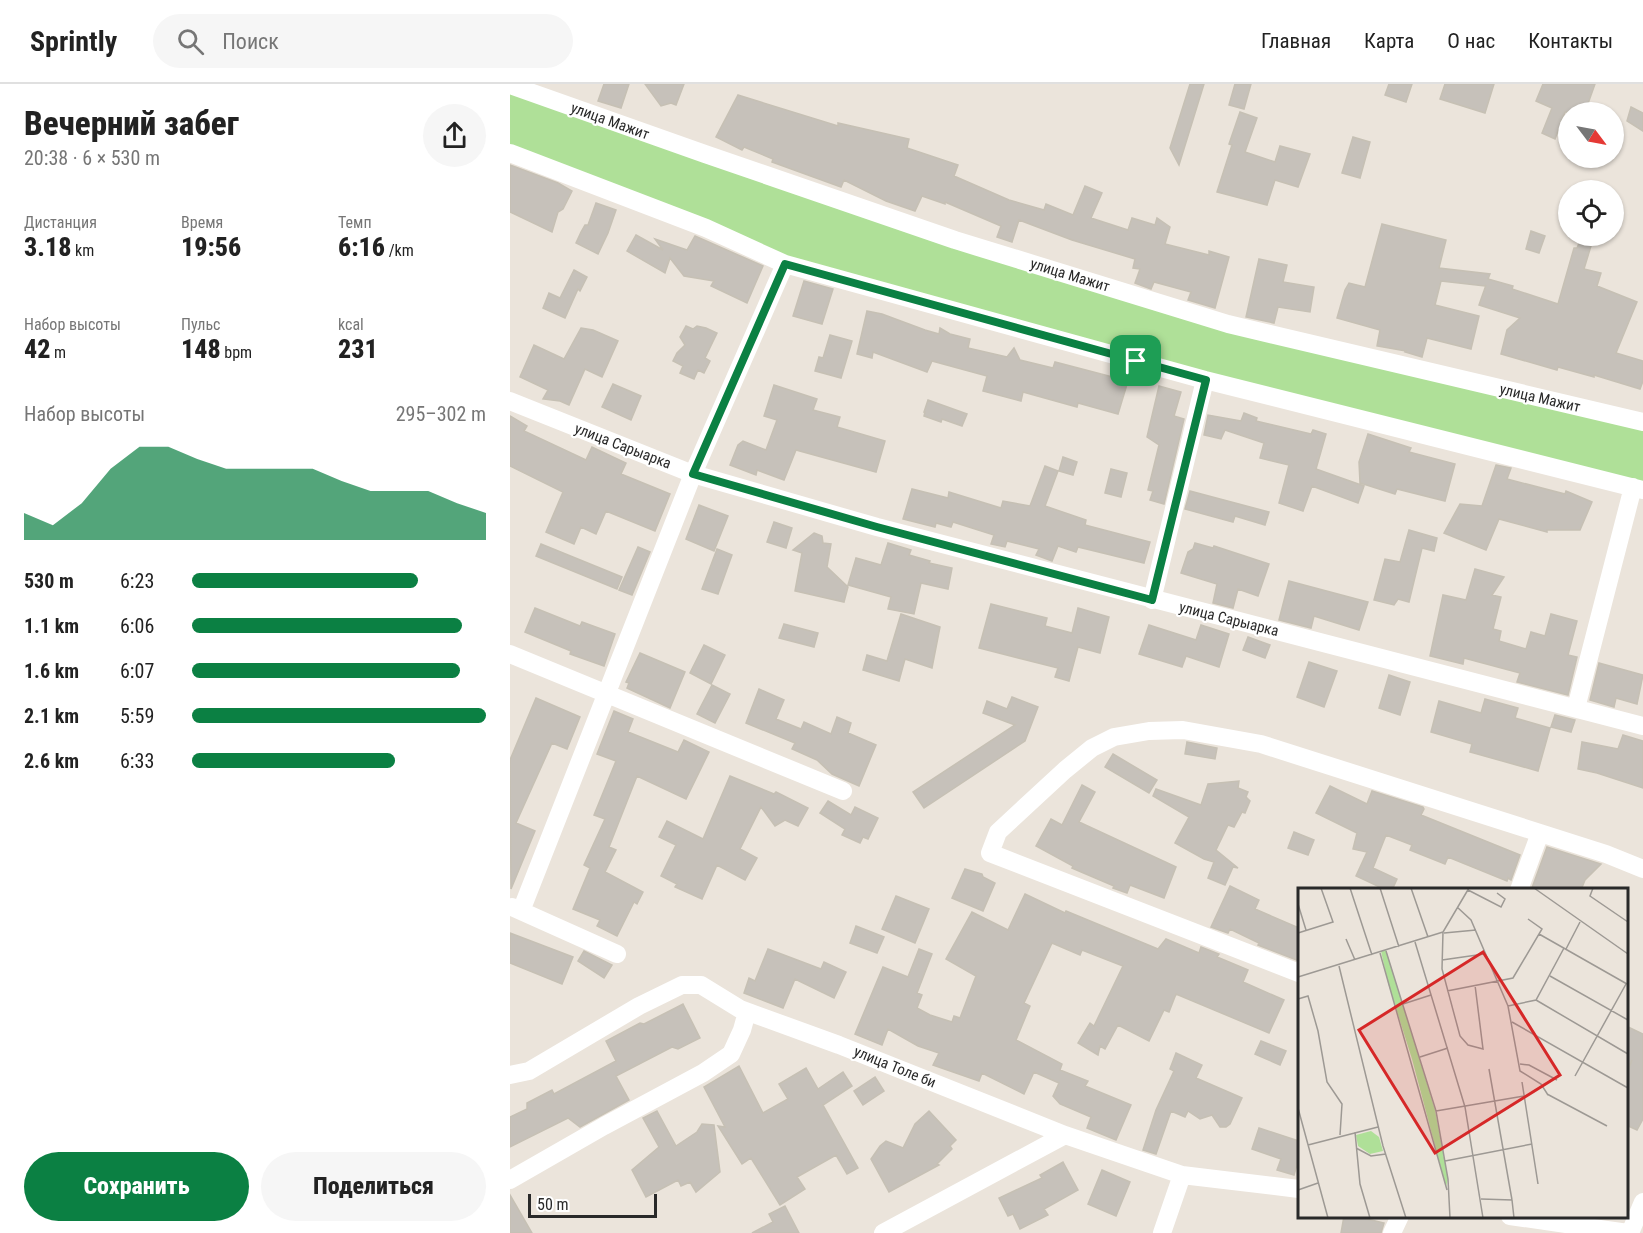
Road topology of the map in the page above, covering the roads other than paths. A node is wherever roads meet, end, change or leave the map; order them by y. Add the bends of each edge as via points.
1 (510, 85) edge
2 (510, 153) edge
3 (785, 264) junction
4 (1206, 380) junction
5 (510, 401) edge
6 (1643, 422) edge
7 (693, 474) junction
8 (1638, 489) edge
9 (1152, 600) junction
10 (510, 654) edge
11 (608, 693) junction
12 (1576, 708) junction
13 (1643, 726) edge
14 (843, 791) dead end
15 (1540, 833) junction
16 (1643, 869) edge
17 (1520, 888) edge
18 (516, 908) edge
19 (617, 954) dead end
20 (1298, 973) edge
21 (747, 1012) junction
22 (510, 1075) edge
23 (1065, 1135) junction
24 (1182, 1175) junction
25 (510, 1180) edge
26 (1298, 1189) edge
27 (1643, 1202) edge
28 (1399, 1218) edge
29 (1524, 1218) edge
30 (883, 1233) edge
31 (1162, 1233) edge
32 (1392, 1233) edge
33 (1629, 1233) edge

1 - 6 street, улица Мажит via 955,240 1228,324
2 - 3 street via 706,228
3 - 4 street
3 - 7 street
4 - 8 street
4 - 9 street
5 - 7 street, улица Сарыарка
7 - 9 street, улица Сарыарка
7 - 11 street
8 - 12 street
9 - 12 street, улица Сарыарка
10 - 11 street
11 - 14 street
11 - 18 street
12 - 13 street, улица Сарыарка
15 - 16 street
15 - 17 street
15 - 20 street via 1261,744 1183,730 1114,737 1092,747 998,832 990,853
18 - 19 street
21 - 22 street, улица Толе би via 702,985 682,985 529,1071
21 - 23 street, улица Толе би
21 - 25 street via 731,1054
23 - 24 street, улица Толе би
23 - 30 street
24 - 26 street, улица Толе би
24 - 31 street
27 - 33 street
28 - 32 street
29 - 33 street

